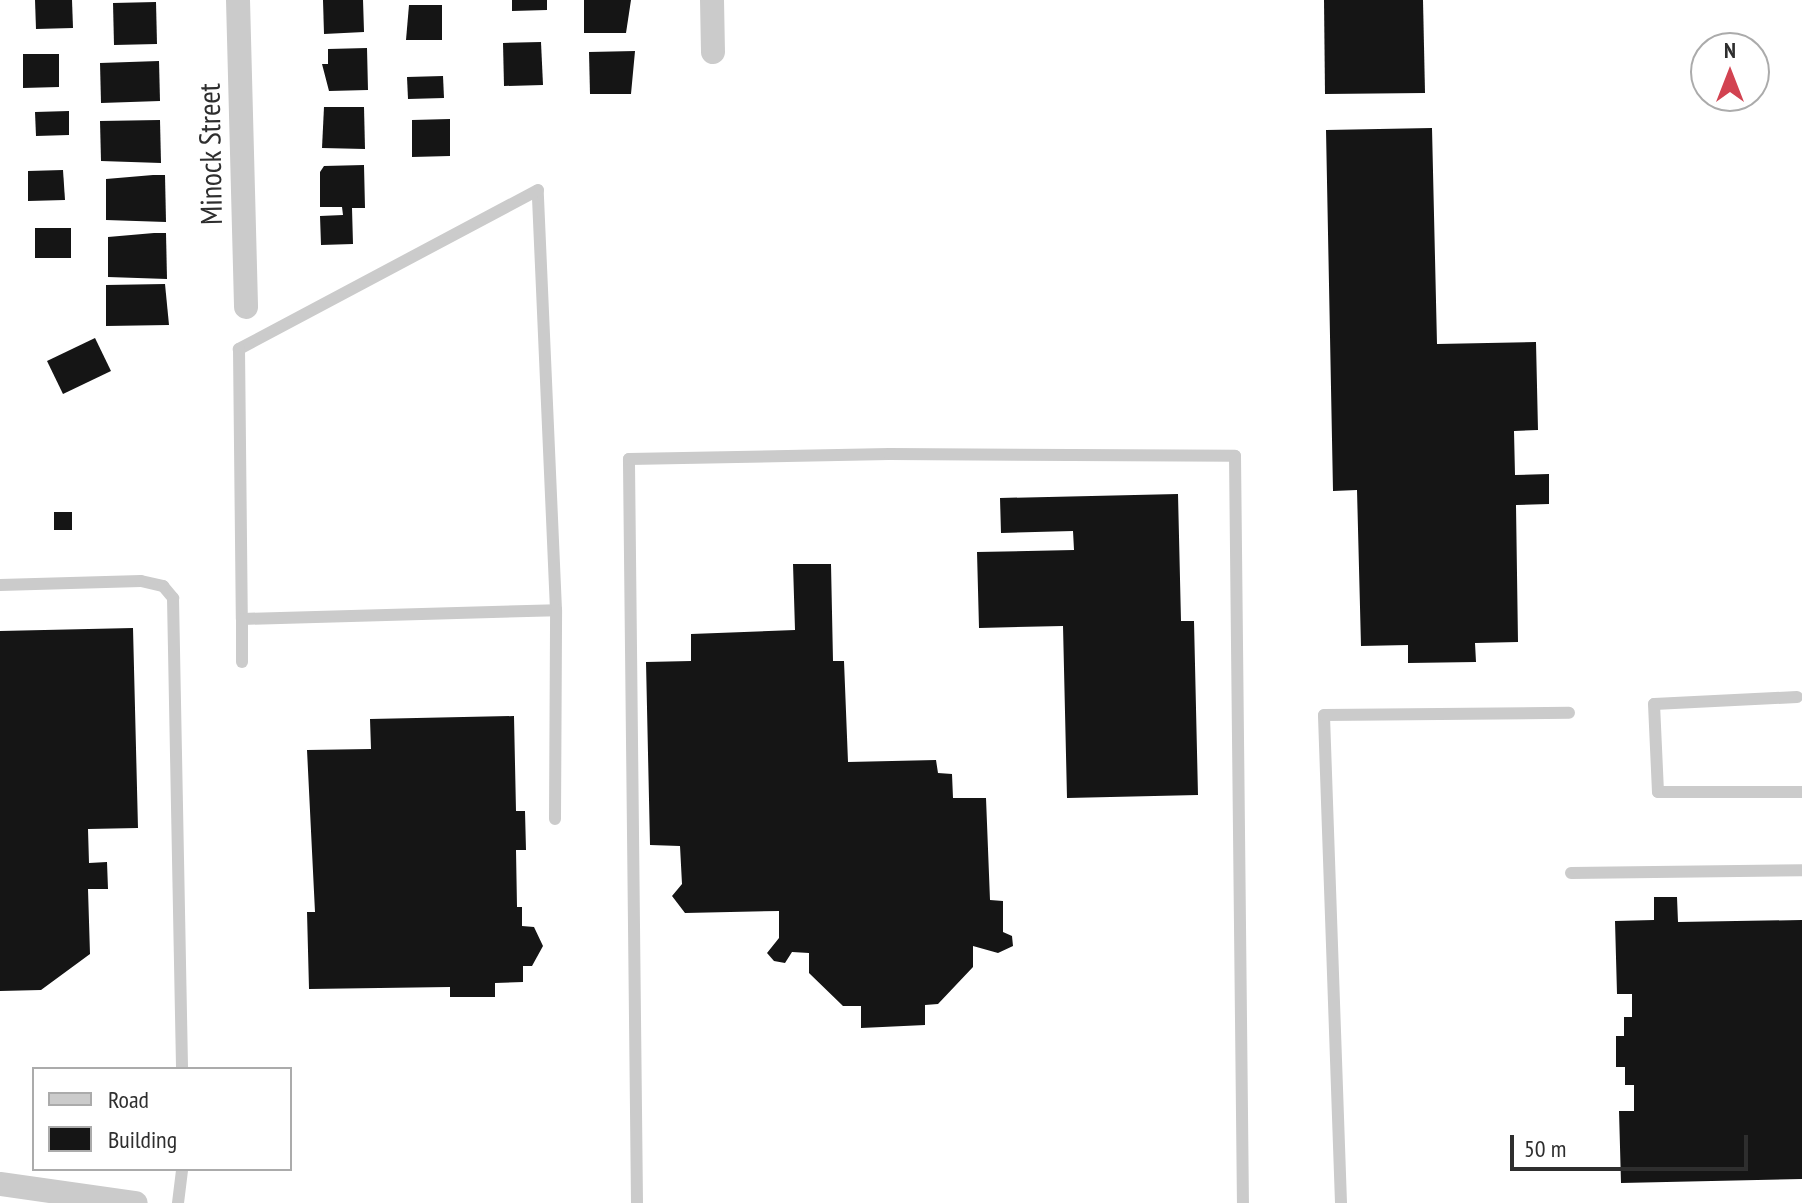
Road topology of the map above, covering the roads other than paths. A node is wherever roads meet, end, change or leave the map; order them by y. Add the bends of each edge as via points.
1 (238, 0) edge
2 (712, 0) edge
3 (713, 52) dead end
4 (246, 307) dead end
5 (0, 585) edge
6 (556, 610) junction
7 (242, 619) junction
8 (242, 662) dead end
9 (1797, 697) dead end
10 (1569, 713) dead end
11 (1802, 792) edge
12 (555, 819) dead end
13 (1802, 870) edge
14 (1571, 873) dead end
15 (182, 1067) edge
16 (182, 1171) edge
17 (0, 1184) edge
18 (65, 1193) junction
19 (41, 1203) edge
20 (136, 1203) edge
21 (178, 1203) edge
22 (637, 1203) edge
23 (1243, 1203) edge
24 (1341, 1203) edge

1 - 4 street, Minock Street
2 - 3 street
5 - 15 lane via 141,581 163,586 173,598
6 - 7 lane
6 - 7 lane via 538,190 239,349
6 - 12 lane
7 - 8 lane
9 - 11 lane via 1654,704 1658,792
10 - 24 lane via 1324,715
13 - 14 lane
16 - 21 lane
17 - 18 street
18 - 19 street
18 - 20 street
22 - 23 lane via 629,459 889,454 1235,456

